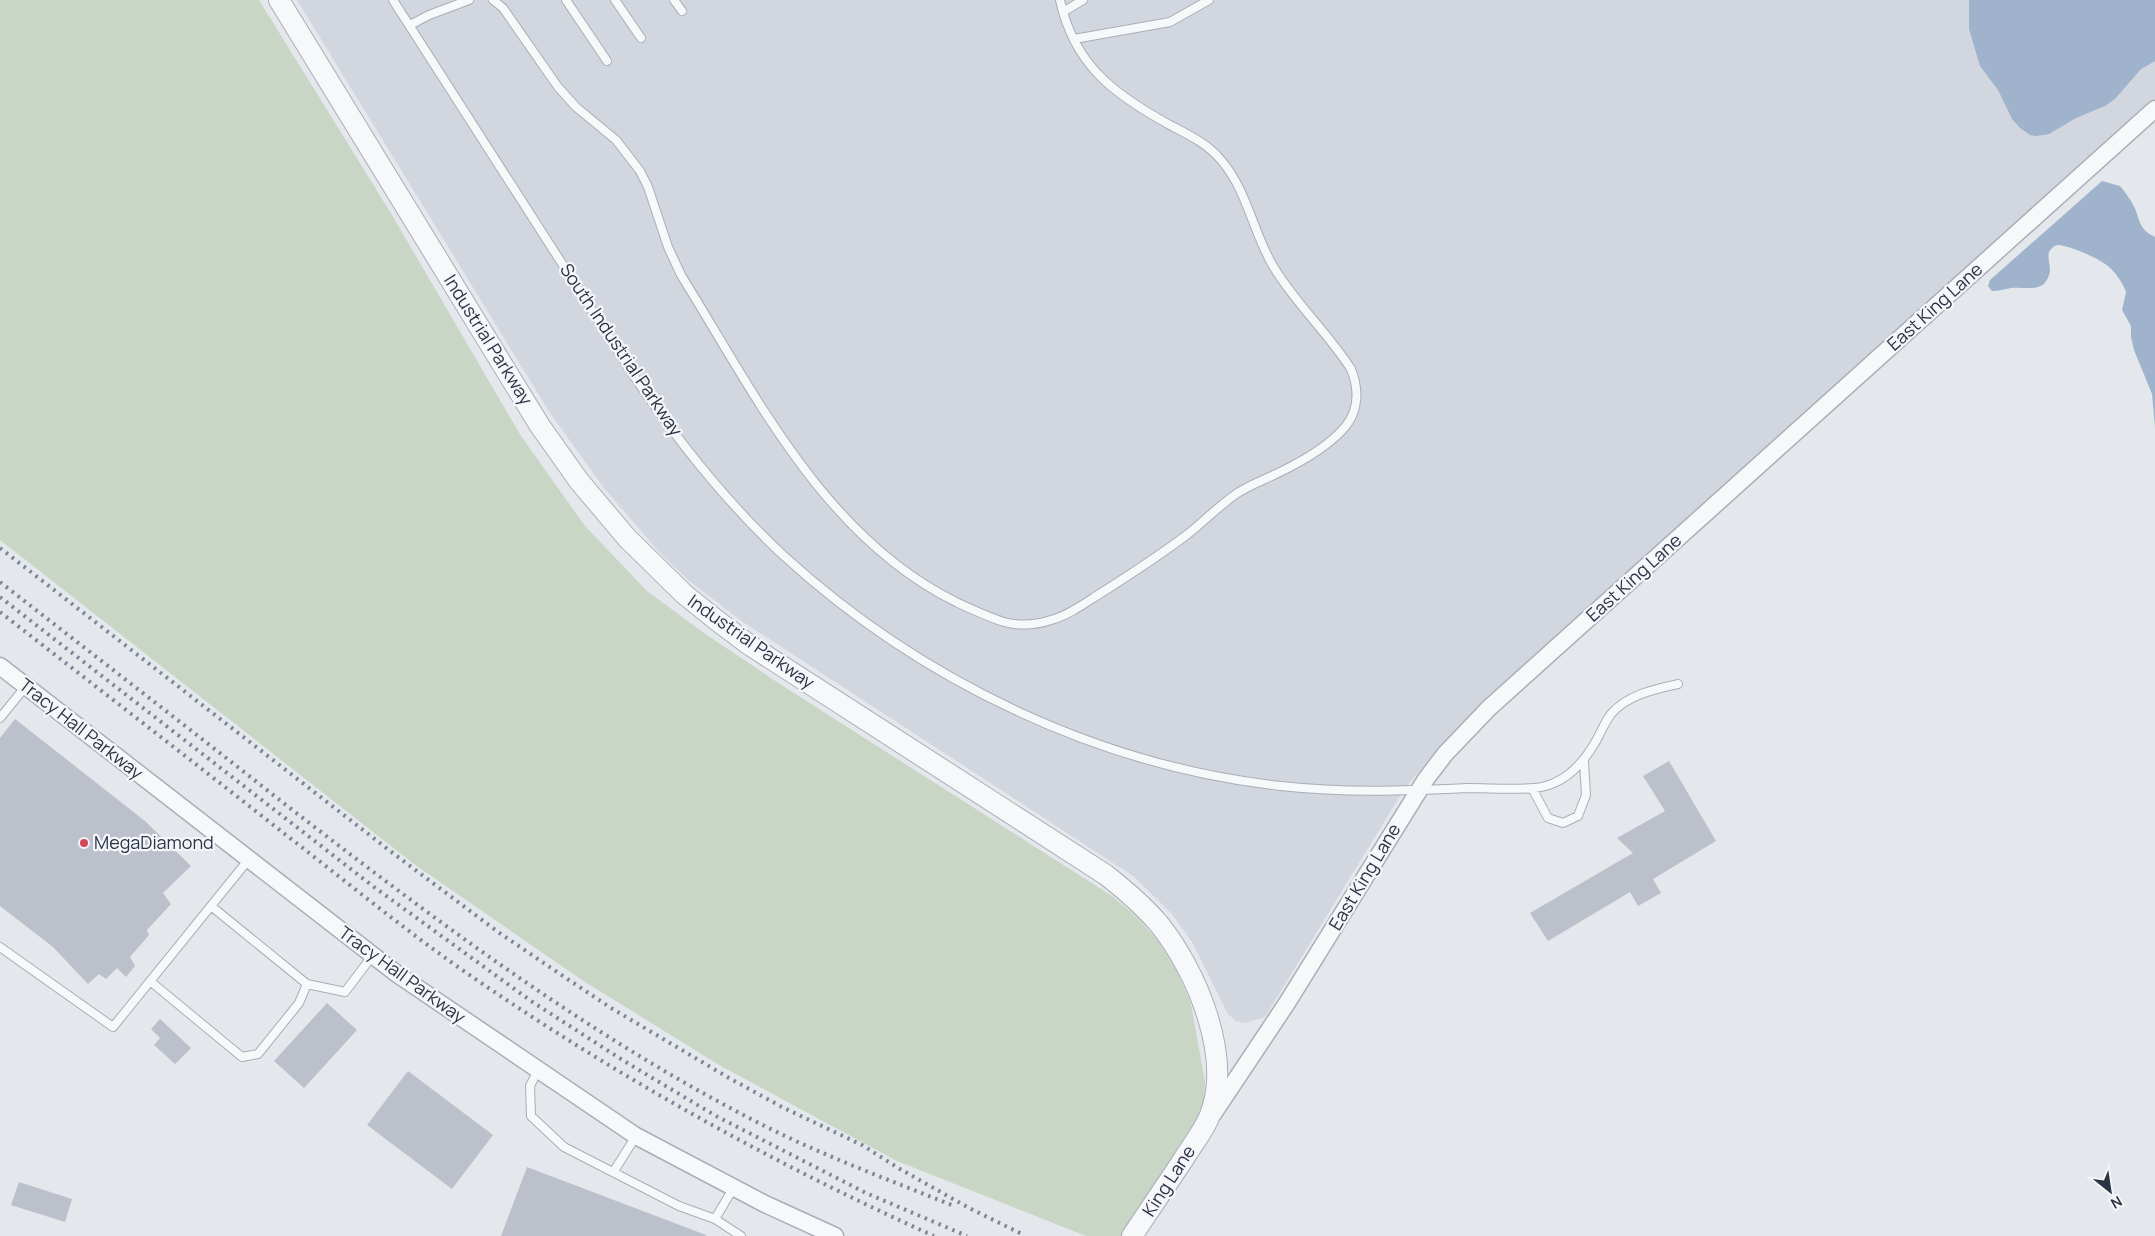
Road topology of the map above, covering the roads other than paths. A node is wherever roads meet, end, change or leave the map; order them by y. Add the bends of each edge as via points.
1 (279, 0) edge
2 (393, 0) edge
3 (470, 0) edge
4 (493, 0) edge
5 (566, 0) edge
6 (615, 0) edge
7 (674, 0) edge
8 (1060, 0) edge
9 (1083, 0) edge
10 (1209, 0) edge
11 (682, 11) dead end
12 (1063, 12) junction
13 (410, 25) junction
14 (641, 38) dead end
15 (1074, 39) junction
16 (607, 61) dead end
17 (2155, 109) edge
18 (0, 666) edge
19 (1678, 684) dead end
20 (26, 686) junction
21 (0, 718) edge
22 (1584, 761) junction
23 (1532, 788) junction
24 (1418, 791) junction
25 (249, 859) junction
26 (211, 906) junction
27 (0, 947) edge
28 (373, 955) junction
29 (150, 981) junction
30 (307, 984) junction
31 (538, 1070) junction
32 (1205, 1126) junction
33 (636, 1136) junction
34 (614, 1172) junction
35 (734, 1188) junction
36 (715, 1220) junction
37 (741, 1236) edge
38 (835, 1236) edge
39 (1132, 1236) edge

1 - 32 street, Industrial Parkway via 540,426 579,481 627,538 684,594 748,644 1106,875 1158,924 1185,964 1198,993 1216,1054 1218,1078
2 - 13 lane, South Industrial Parkway
3 - 13 lane
4 - 15 lane via 503,8 558,87 582,113 616,140 640,170 681,274 779,433 820,488 878,551 919,582 967,607 1016,624 1040,623 1069,613 1147,563 1236,495 1312,454 1344,427 1351,418 1357,397 1351,369 1281,279 1234,178 1221,159 1204,144 1139,108 1110,87 1087,61
5 - 16 lane
6 - 14 lane
7 - 11 lane
8 - 12 lane
9 - 12 lane
10 - 15 lane via 1170,22
12 - 15 lane
13 - 24 lane, South Industrial Parkway via 656,408 760,532 850,610 971,688 1040,721 1112,748 1212,775 1279,786
17 - 24 street, East King Lane via 1490,708 1445,754
18 - 20 street, Tracy Hall Parkway
19 - 22 lane via 1649,690 1612,713
20 - 21 lane
20 - 25 street, Tracy Hall Parkway
22 - 23 lane, South Industrial Parkway via 1557,781
22 - 23 lane via 1586,795 1578,816 1563,823 1548,818
23 - 24 lane, South Industrial Parkway
24 - 32 street, East King Lane via 1287,1004
25 - 26 lane
25 - 28 street, Tracy Hall Parkway
26 - 29 lane
26 - 30 lane
27 - 29 lane via 113,1027
28 - 30 lane via 345,992
28 - 31 street, Tracy Hall Parkway
29 - 30 lane via 242,1057 258,1054 299,1003
31 - 33 street, Tracy Hall Parkway
31 - 34 lane via 530,1086 531,1116 564,1146
32 - 39 street, King Lane
33 - 34 lane
33 - 35 street, Tracy Hall Parkway
34 - 36 lane via 679,1206
35 - 36 lane
35 - 38 street, Tracy Hall Parkway
36 - 37 lane

